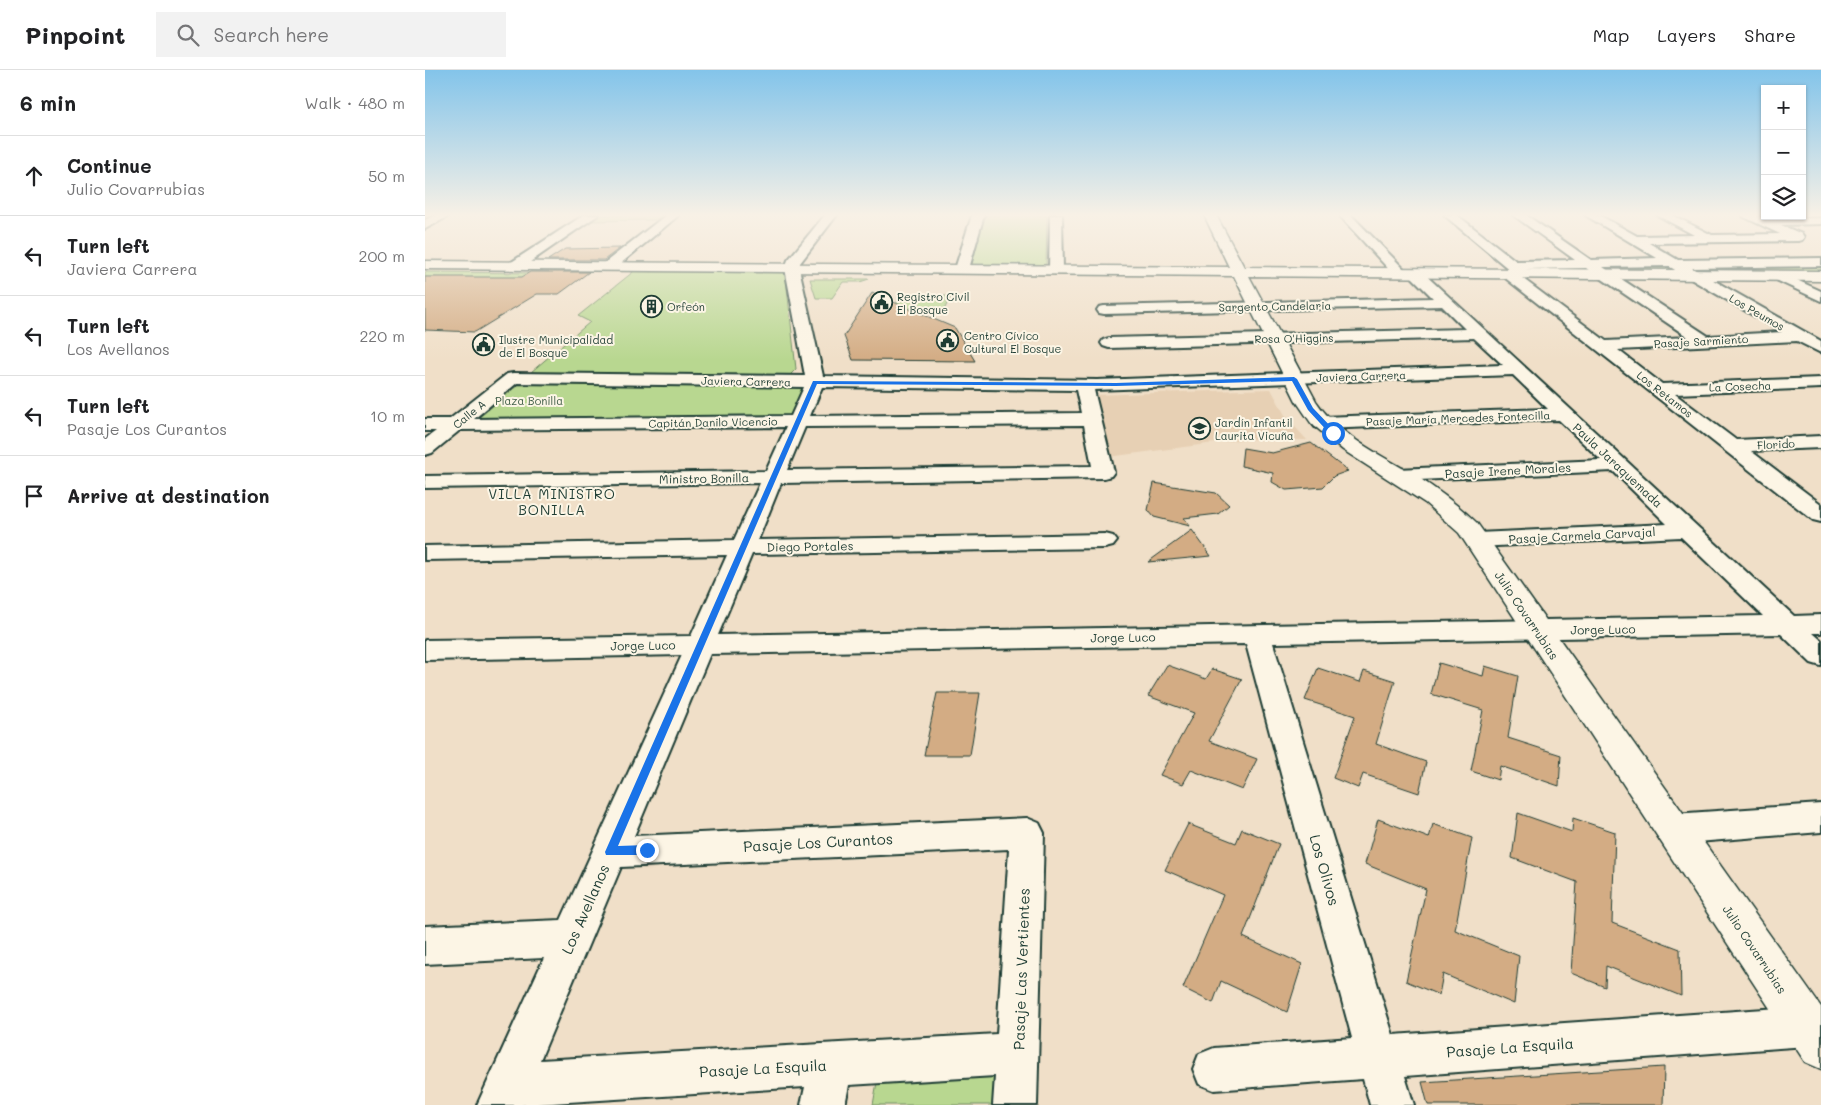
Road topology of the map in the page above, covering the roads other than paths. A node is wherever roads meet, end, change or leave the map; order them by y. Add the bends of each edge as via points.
1 (519, 263) edge
2 (613, 263) edge
3 (793, 263) edge
4 (964, 263) edge
5 (1056, 263) edge
6 (1235, 263) edge
7 (1397, 263) edge
8 (1506, 263) edge
9 (1585, 263) edge
10 (1588, 263) edge
11 (1673, 263) edge
12 (425, 265) edge
13 (515, 266) junction
14 (608, 267) junction
15 (792, 268) junction
16 (962, 269) junction
17 (1056, 270) junction
18 (1515, 271) junction
19 (1239, 272) junction
20 (1408, 273) junction
21 (1605, 275) junction
22 (1694, 275) junction
23 (1779, 276) junction
24 (1821, 276) edge
25 (1821, 297) edge
26 (1446, 302) junction
27 (1257, 306) junction
28 (1479, 334) junction
29 (1801, 336) junction
30 (1273, 339) junction
31 (1705, 341) junction
32 (1109, 343) junction
33 (1601, 346) junction
34 (1821, 348) edge
35 (1518, 370) junction
36 (1114, 371) junction
37 (513, 378) joint
38 (1294, 379) junction
39 (815, 382) junction
40 (1821, 383) edge
41 (1084, 385) junction
42 (1658, 390) junction
43 (1564, 414) junction
44 (1092, 419) junction
45 (798, 421) junction
46 (1322, 423) junction
47 (425, 425) edge
48 (455, 425) junction
49 (1821, 442) edge
50 (1731, 446) junction
51 (425, 449) edge
52 (1619, 465) junction
53 (1397, 475) junction
54 (774, 477) junction
55 (425, 482) edge
56 (1821, 515) edge
57 (1687, 530) junction
58 (1477, 540) junction
59 (1105, 541) dead end
60 (743, 548) junction
61 (425, 553) edge
62 (1821, 624) edge
63 (1788, 625) junction
64 (1537, 630) junction
65 (1257, 635) junction
66 (701, 644) junction
67 (425, 650) edge
68 (1821, 656) edge
69 (1821, 818) edge
70 (1673, 829) junction
71 (1027, 833) joint
72 (610, 852) junction
73 (572, 938) junction
74 (425, 945) edge
75 (1814, 1036) edge
76 (1017, 1054) junction
77 (1378, 1057) junction
78 (832, 1064) junction
79 (1214, 1069) dead end
80 (504, 1094) edge
81 (823, 1105) edge
82 (1015, 1105) edge
83 (1392, 1105) edge

1 - 13 street
2 - 14 street
3 - 15 street
4 - 16 street
5 - 17 street
6 - 19 street, Julio Covarrubias
7 - 20 street, Paula Jaraquemada
8 - 18 street, Los Retamos
9 - 18 street
10 - 21 street
11 - 22 street, Los Peumos
12 - 13 street
13 - 14 street
14 - 15 street
15 - 16 street
15 - 39 street
16 - 17 street
17 - 19 street
18 - 20 street
18 - 21 street
18 - 33 street, Los Retamos
19 - 20 street
19 - 27 street, Julio Covarrubias
20 - 26 street, Paula Jaraquemada
21 - 22 street
21 - 31 street
22 - 23 street
22 - 29 street, Los Peumos
23 - 24 street
23 - 25 street
26 - 27 street, Sargento Candelaria
26 - 28 street, Paula Jaraquemada
27 - 30 street, Julio Covarrubias
27 - 32 street, Sargento Candelaria via 1102,302
28 - 30 street, Rosa O'Higgins
28 - 35 street, Paula Jaraquemada
29 - 31 street, Pasaje Sarmiento
29 - 34 street, Los Peumos
30 - 32 street, Rosa O'Higgins
30 - 38 street, Julio Covarrubias
31 - 33 street, Pasaje Sarmiento
32 - 36 street
33 - 42 street, Los Retamos
35 - 38 street, Javiera Carrera
35 - 43 street, Paula Jaraquemada
36 - 38 street, Javiera Carrera
36 - 41 street, Javiera Carrera
37 - 39 street, Javiera Carrera
37 - 48 street, Calle A
38 - 46 street, Julio Covarrubias
39 - 41 street, Javiera Carrera
39 - 45 street, Los Avellanos
40 - 42 street, La Cosecha
41 - 44 street
42 - 50 street, Los Retamos
43 - 46 street, Pasaje María Mercedes Fontecilla
43 - 52 street, Paula Jaraquemada
44 - 45 street, Capitán Danilo Vicencio
44 - 54 street, Ministro Bonilla via 1104,472
45 - 48 street, Capitán Danilo Vicencio
45 - 54 street, Los Avellanos
46 - 53 street, Julio Covarrubias via 1345,442
47 - 48 street, Capitán Danilo Vicencio
48 - 51 street, Calle A
49 - 50 street, Florido
50 - 56 street, Los Retamos
52 - 53 street, Pasaje Irene Morales
52 - 57 street, Paula Jaraquemada
53 - 58 street, Julio Covarrubias via 1445,506
54 - 55 street, Ministro Bonilla
54 - 60 street, Los Avellanos
57 - 58 street, Pasaje Carmela Carvajal
57 - 63 street, Paula Jaraquemada
58 - 64 street, Julio Covarrubias
59 - 60 street, Diego Portales
60 - 61 street, Diego Portales
60 - 66 street, Los Avellanos
62 - 63 street, Jorge Luco
63 - 64 street, Jorge Luco
63 - 68 street, Paula Jaraquemada
64 - 65 street, Jorge Luco
64 - 70 street, Julio Covarrubias
65 - 66 street, Jorge Luco
65 - 77 street, Los Olivos
66 - 67 street, Jorge Luco
66 - 72 street, Los Avellanos
69 - 70 street
70 - 75 street, Julio Covarrubias
71 - 72 street, Pasaje Los Curantos
71 - 76 street, Pasaje Las Vertientes
72 - 73 street, Los Avellanos
73 - 74 street
73 - 80 street, Los Avellanos
75 - 77 street, Pasaje La Esquila
76 - 78 street, Pasaje La Esquila
76 - 82 street, Pasaje Las Vertientes
77 - 79 street, Pasaje La Esquila
77 - 83 street, Los Olivos
78 - 80 street, Pasaje La Esquila
78 - 81 street

